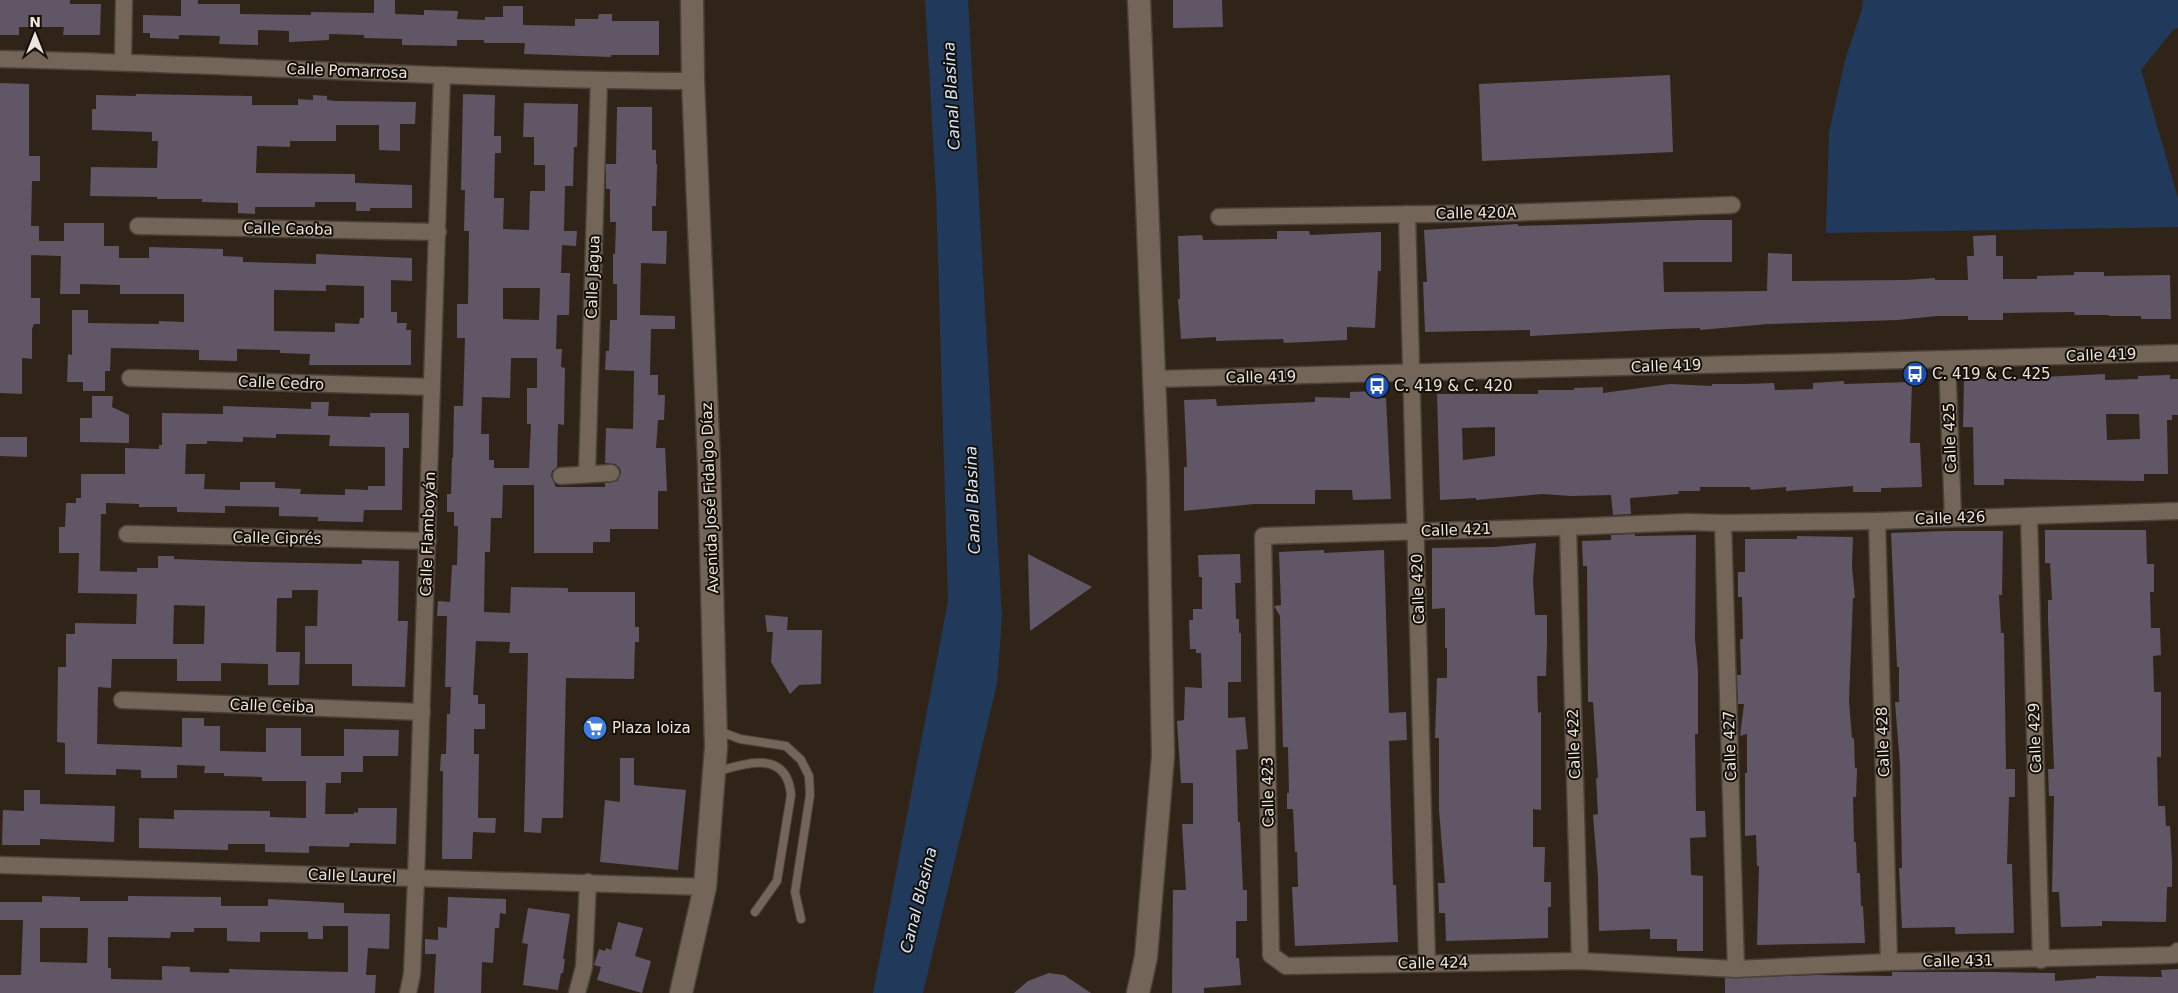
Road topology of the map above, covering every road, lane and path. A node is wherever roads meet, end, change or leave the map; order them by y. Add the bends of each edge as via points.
1 (124, 0) edge
2 (692, 0) edge
3 (1139, 0) edge
4 (0, 59) edge
5 (123, 62) junction
6 (442, 75) junction
7 (599, 80) junction
8 (693, 81) junction
9 (1732, 205) dead end
10 (1407, 214) junction
11 (1219, 217) dead end
12 (138, 226) dead end
13 (438, 232) junction
14 (2178, 353) edge
15 (1947, 359) junction
16 (1412, 373) junction
17 (130, 378) dead end
18 (1154, 379) junction
19 (432, 387) junction
20 (587, 473) junction
21 (610, 473) dead end
22 (561, 476) dead end
23 (2178, 511) edge
24 (2029, 516) junction
25 (1953, 518) junction
26 (1877, 521) junction
27 (1723, 523) junction
28 (1568, 527) junction
29 (1416, 532) junction
30 (127, 534) dead end
31 (428, 541) junction
32 (1265, 609) joint
33 (122, 700) dead end
34 (422, 712) junction
35 (716, 730) junction
36 (714, 772) junction
37 (0, 865) edge
38 (416, 878) junction
39 (588, 882) junction
40 (705, 887) junction
41 (755, 912) dead end
42 (801, 920) dead end
43 (2178, 951) edge
44 (2041, 960) junction
45 (1580, 961) junction
46 (1889, 962) junction
47 (1427, 963) junction
48 (1286, 966) joint
49 (1736, 969) junction
50 (408, 993) edge
51 (576, 993) edge
52 (681, 993) edge
53 (1138, 993) edge

1 - 5 street
2 - 8 street, Avenida José Fidalgo Díaz
3 - 18 street
4 - 5 street, Calle Pomarrosa
5 - 6 street, Calle Pomarrosa
6 - 7 street, Calle Pomarrosa
6 - 13 street, Calle Flamboyán
7 - 8 street, Calle Pomarrosa
7 - 20 street, Calle Jagua
8 - 35 street, Avenida José Fidalgo Díaz
9 - 10 street, Calle 420A
10 - 11 street, Calle 420A
10 - 16 street, Calle 420
12 - 13 street, Calle Caoba
13 - 19 street, Calle Flamboyán
14 - 15 street, Calle 419
15 - 16 street, Calle 419
15 - 25 street, Calle 425
16 - 18 street, Calle 419
16 - 29 street, Calle 420
17 - 19 street, Calle Cedro
18 - 53 street via 1163,756 1146,957
19 - 31 street, Calle Flamboyán
20 - 21 street
20 - 22 street
23 - 24 street, Calle 426
24 - 25 street, Calle 426
24 - 44 street, Calle 429
25 - 26 street, Calle 426
26 - 27 street, Calle 426
26 - 46 street, Calle 428
27 - 28 street, Calle 421
27 - 49 street, Calle 427
28 - 29 street, Calle 421
28 - 45 street, Calle 422
29 - 32 street, Calle 421 via 1263,536
29 - 47 street, Calle 420
30 - 31 street, Calle Ciprés
31 - 34 street, Calle Flamboyán
32 - 48 street, Calle 423 via 1271,955
33 - 34 street, Calle Ceiba
34 - 38 street, Calle Flamboyán
35 - 36 street, Avenida José Fidalgo Díaz
35 - 42 lane via 740,740 786,746 802,760 809,776 810,795 795,892
36 - 40 street, Avenida José Fidalgo Díaz
36 - 41 lane via 760,762 776,765 790,783 777,881
37 - 38 street, Calle Laurel
38 - 39 street, Calle Laurel
38 - 50 street, Calle Flamboyán via 412,974
39 - 40 street, Calle Laurel
39 - 51 street via 584,967
40 - 52 street, Avenida José Fidalgo Díaz
43 - 44 street, Calle 431 via 2174,955
44 - 46 street, Calle 431
45 - 47 street, Calle 424
45 - 49 street, Calle 424
46 - 49 street, Calle 431
47 - 48 street, Calle 424

